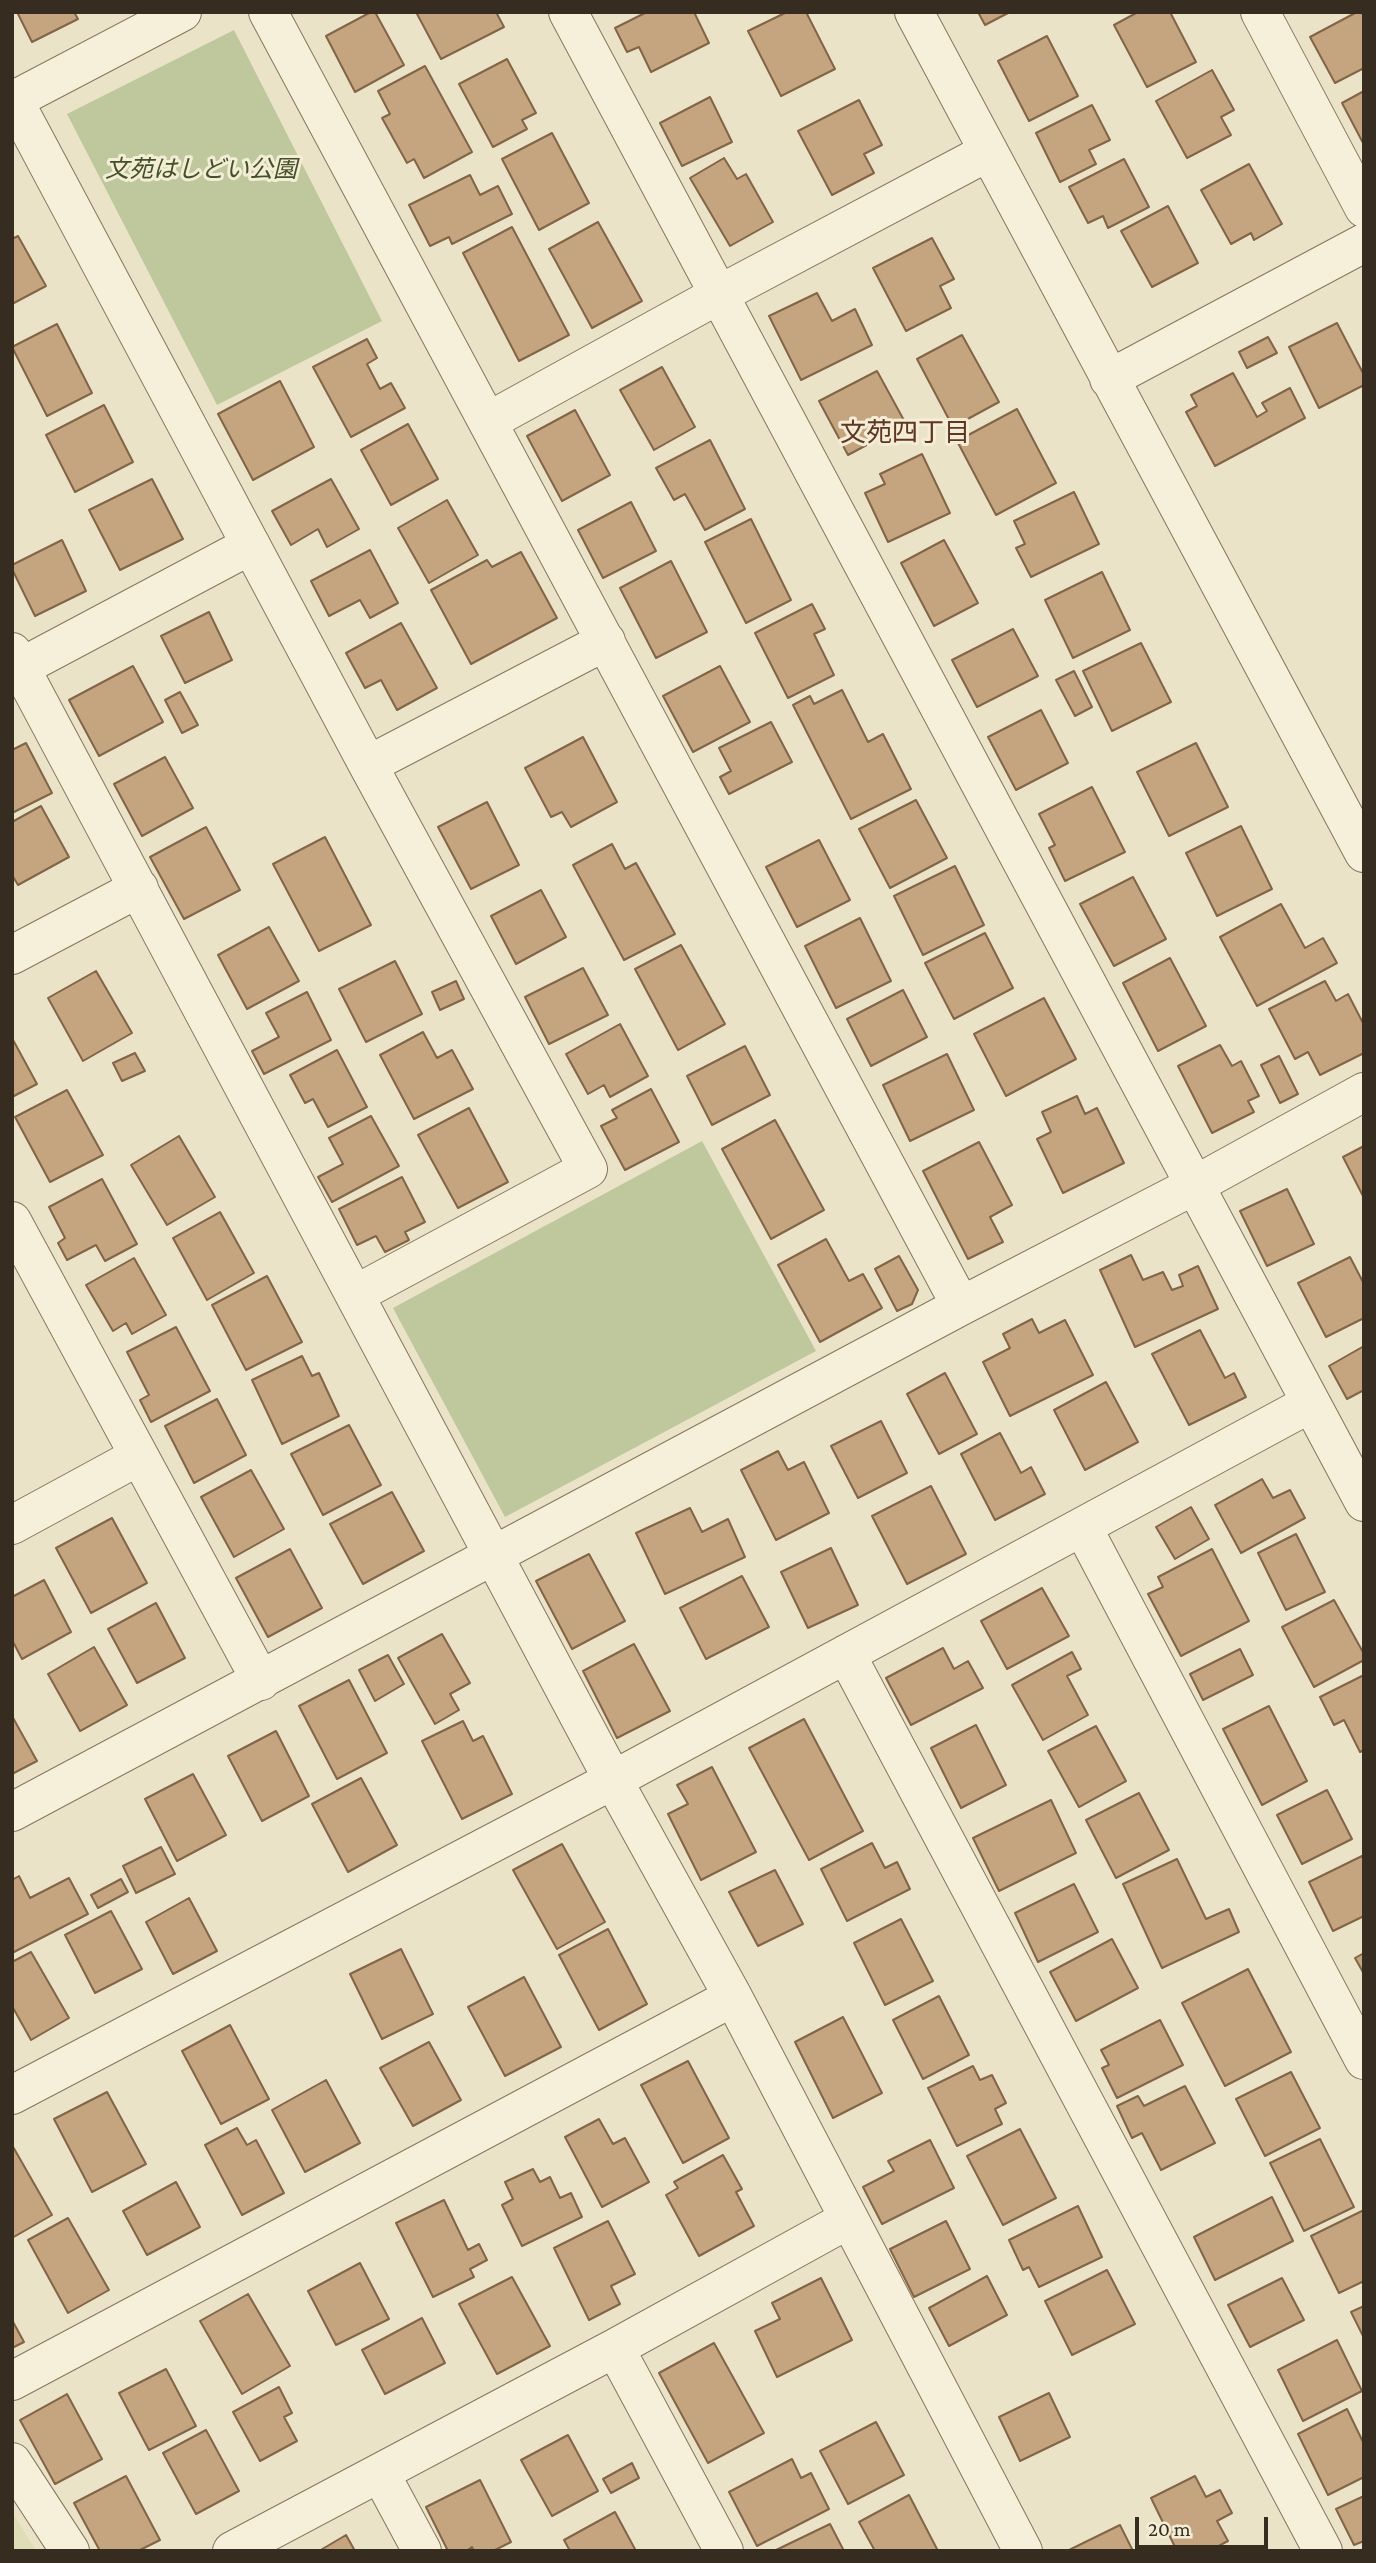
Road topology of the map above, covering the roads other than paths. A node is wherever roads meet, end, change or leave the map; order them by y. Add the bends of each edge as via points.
1 (181, 12) edge
2 (268, 12) edge
3 (568, 12) edge
4 (914, 12) edge
5 (1259, 12) edge
6 (13, 99) edge
7 (988, 152) junction
8 (1364, 208) edge
9 (1364, 243) edge
10 (718, 295) junction
11 (1109, 379) junction
12 (489, 421) junction
13 (251, 545) junction
14 (606, 641) junction
15 (15, 664) edge
16 (368, 765) junction
17 (1364, 853) edge
18 (139, 888) junction
19 (12, 955) edge
20 (1364, 1093) edge
21 (1195, 1185) junction
22 (14, 1231) edge
23 (356, 1294) junction
24 (961, 1306) junction
25 (1311, 1403) junction
26 (139, 1456) junction
27 (1364, 1502) edge
28 (12, 1525) edge
29 (1083, 1528) junction
30 (494, 1557) junction
31 (846, 1654) junction
32 (261, 1681) junction
33 (613, 1780) junction
34 (12, 1812) edge
35 (733, 1997) junction
36 (1364, 2060) edge
37 (12, 2095) edge
38 (849, 2219) junction
39 (615, 2348) junction
40 (12, 2381) edge
41 (12, 2462) edge
42 (380, 2473) junction
43 (70, 2551) edge
44 (232, 2551) edge
45 (422, 2551) edge
46 (724, 2551) edge
47 (1023, 2551) edge
48 (1323, 2551) edge

1 - 6 street
2 - 12 street
3 - 10 street
4 - 7 street
5 - 8 street
6 - 13 street
7 - 10 street
7 - 11 street
9 - 11 street
10 - 12 street
10 - 21 street
11 - 17 street
12 - 14 street
13 - 15 street
13 - 16 street
14 - 16 street
14 - 24 street
15 - 18 street
16 - 23 street via 588,1169
18 - 19 street
18 - 23 street
20 - 21 street
21 - 24 street
21 - 25 street
22 - 26 street
23 - 30 street
24 - 30 street
25 - 27 street
25 - 29 street
26 - 28 street
26 - 32 street
29 - 31 street
29 - 36 street
30 - 32 street
30 - 33 street
31 - 33 street
31 - 48 street
32 - 34 street
33 - 35 street
33 - 37 street
35 - 38 street
35 - 40 street
38 - 39 street
38 - 47 street
39 - 42 street
39 - 46 street
41 - 43 street
42 - 44 street
42 - 45 street

